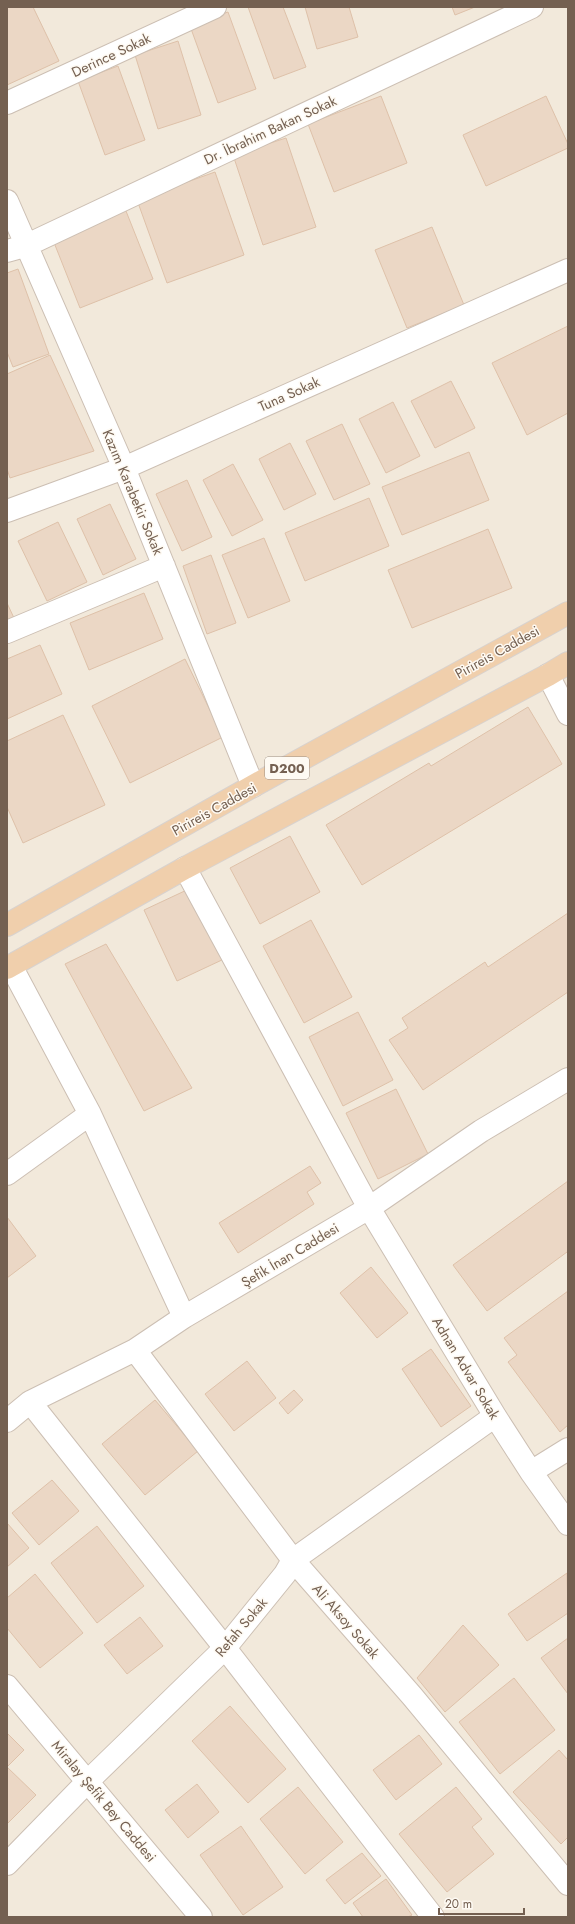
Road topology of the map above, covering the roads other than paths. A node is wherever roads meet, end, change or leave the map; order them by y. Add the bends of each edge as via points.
1 (215, 7) edge
2 (532, 7) edge
3 (7, 104) edge
4 (7, 201) edge
5 (16, 249) edge
6 (568, 270) edge
7 (124, 468) junction
8 (7, 511) edge
9 (164, 566) junction
10 (568, 613) edge
11 (7, 632) edge
12 (568, 662) edge
13 (548, 675) junction
14 (568, 714) edge
15 (253, 786) junction
16 (185, 868) junction
17 (7, 925) edge
18 (9, 967) edge
19 (568, 1079) edge
20 (90, 1114) junction
21 (7, 1174) edge
22 (369, 1208) junction
23 (184, 1318) junction
24 (135, 1350) junction
25 (30, 1402) junction
26 (496, 1416) junction
27 (7, 1421) edge
28 (568, 1449) edge
29 (531, 1472) junction
30 (568, 1524) edge
31 (293, 1560) junction
32 (225, 1648) junction
33 (7, 1686) edge
34 (87, 1782) junction
35 (7, 1864) edge
36 (568, 1884) edge
37 (201, 1917) edge
38 (433, 1917) edge

1 - 3 street, Derince Sokak
2 - 5 street, Dr. İbrahim Bakan Sokak
4 - 5 street, Kazım Karabekir Sokak
5 - 7 street, Kazım Karabekir Sokak
6 - 7 street, Tuna Sokak
7 - 8 street, Tuna Sokak
7 - 9 street, Kazım Karabekir Sokak
9 - 11 street
9 - 15 street, Kazım Karabekir Sokak
10 - 15 highway, Pirireis Caddesi / D200
12 - 13 highway, D200
13 - 14 street
13 - 16 highway, D200
15 - 17 highway, Pirireis Caddesi / D200
16 - 18 highway, D200
16 - 22 street, Adnan Advar Sokak
18 - 20 street
19 - 22 street, Şefik İnan Caddesi via 481,1130
20 - 21 street
20 - 23 street
22 - 23 street, Şefik İnan Caddesi
22 - 26 street, Adnan Advar Sokak
23 - 24 street, Şefik İnan Caddesi
24 - 25 street, Şefik İnan Caddesi
24 - 31 street, Ali Aksoy Sokak
25 - 27 street, Şefik İnan Caddesi
25 - 32 street
26 - 29 street, Adnan Advar Sokak
26 - 31 street, Refah Sokak
28 - 29 street
29 - 30 street, Adnan Advar Sokak
31 - 32 street, Refah Sokak via 285,1574
31 - 36 street, Ali Aksoy Sokak via 412,1696
32 - 34 street, Refah Sokak
32 - 38 street
33 - 34 street, Miralay Şefik Bey Caddesi
34 - 35 street, Refah Sokak
34 - 37 street, Miralay Şefik Bey Caddesi

